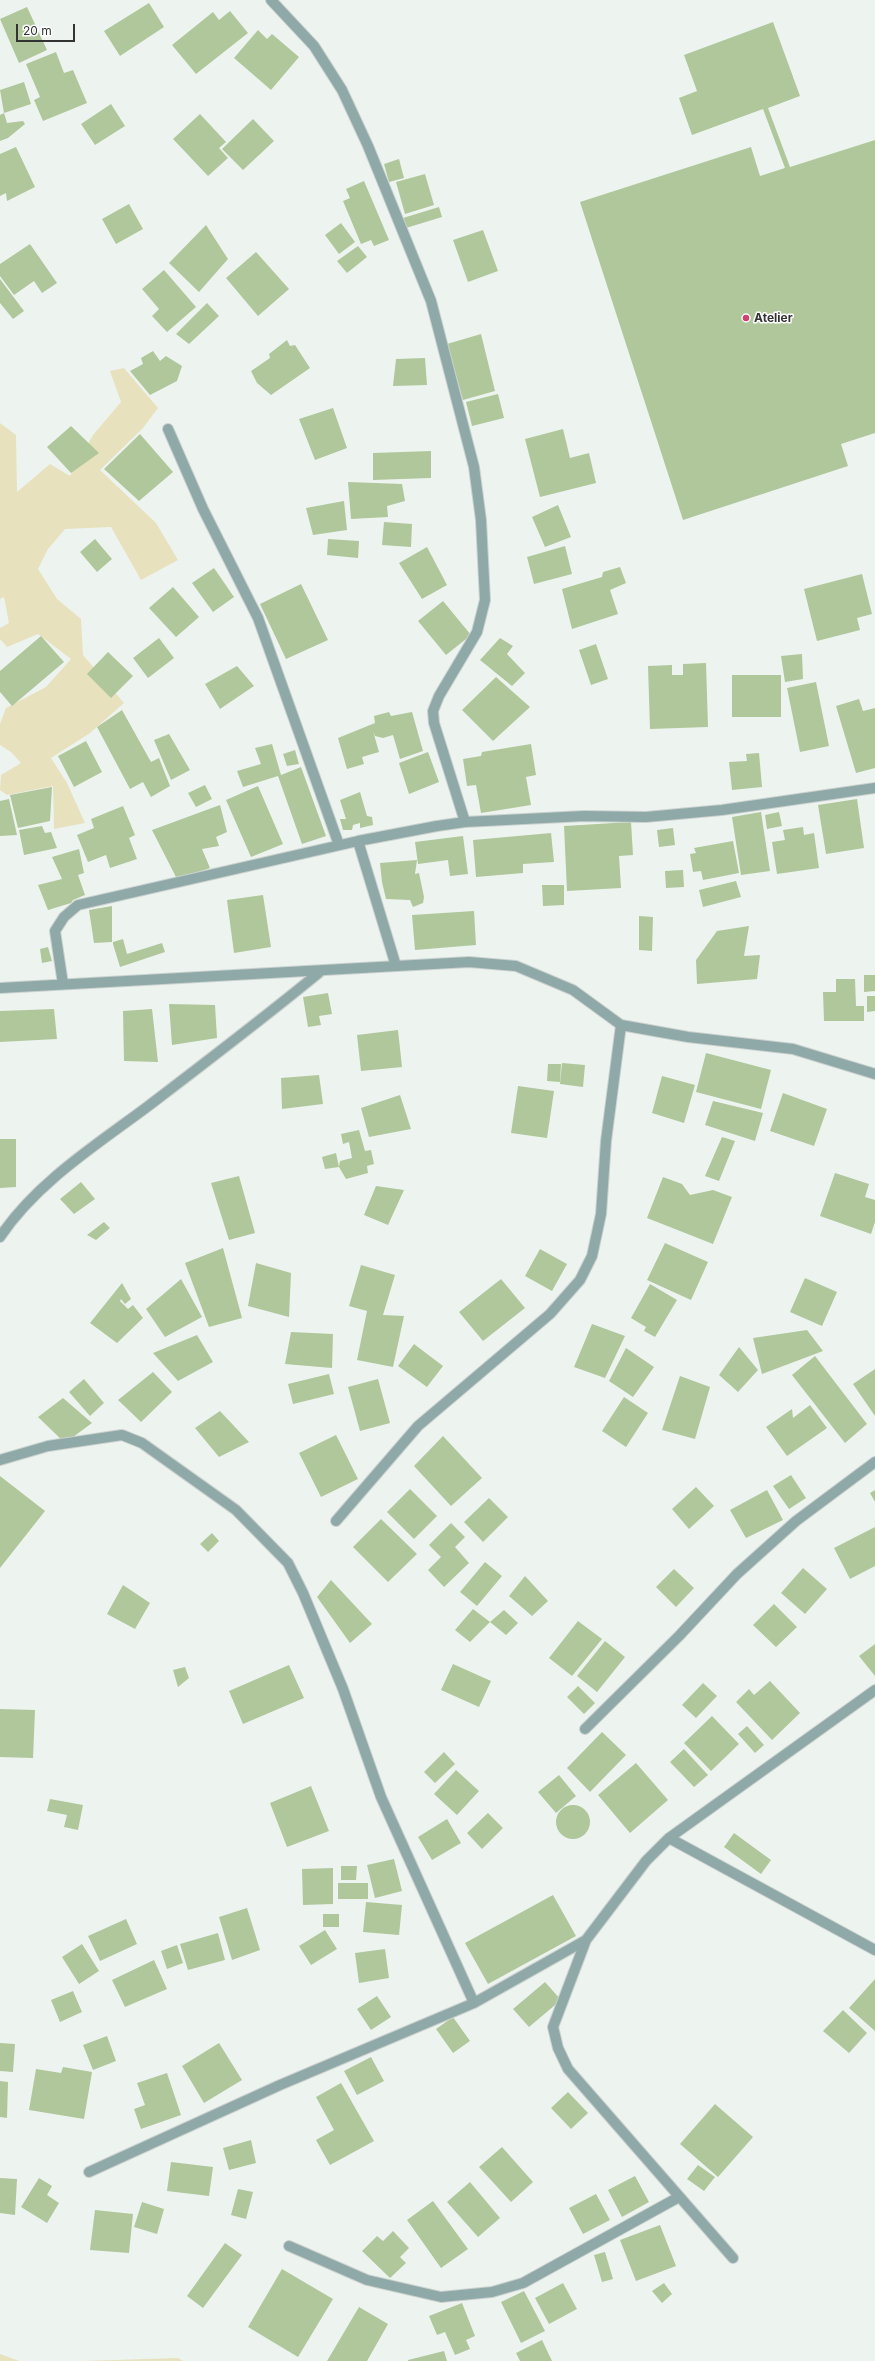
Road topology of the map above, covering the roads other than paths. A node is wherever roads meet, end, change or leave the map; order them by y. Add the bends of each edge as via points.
1 (271, 0) edge
2 (168, 429) dead end
3 (875, 788) edge
4 (465, 822) junction
5 (358, 840) junction
6 (339, 845) junction
7 (396, 966) junction
8 (321, 971) junction
9 (63, 984) junction
10 (0, 988) edge
11 (621, 1025) junction
12 (875, 1074) edge
13 (0, 1236) edge
14 (0, 1460) edge
15 (875, 1462) edge
16 (336, 1521) dead end
17 (875, 1690) edge
18 (585, 1729) dead end
19 (669, 1838) junction
20 (586, 1940) junction
21 (875, 1950) edge
22 (474, 2003) junction
23 (89, 2172) dead end
24 (679, 2197) junction
25 (290, 2246) dead end
26 (733, 2258) dead end

1 - 4 street via 314,46 342,90 368,146 431,301 474,467 481,520 485,600 477,632 439,696 433,711 434,723
2 - 6 street via 203,509 258,618
3 - 4 street via 669,815
4 - 5 street
5 - 6 street
5 - 7 street
6 - 9 street via 78,905 64,917 56,931
7 - 8 street
7 - 11 street via 469,962 516,966 573,990
8 - 9 street
8 - 13 street via 253,1027 77,1159 36,1195
9 - 10 street
11 - 12 street via 688,1037 793,1049
11 - 16 street via 606,1141 601,1214 592,1256 580,1280 550,1314 418,1426
14 - 22 street via 48,1446 122,1435 142,1443 236,1510 288,1563 343,1689 381,1797
15 - 18 street via 796,1521 737,1574
17 - 19 street
19 - 20 street via 646,1861
19 - 21 street
20 - 22 street
20 - 24 street via 553,2027 558,2048 568,2069
22 - 23 street via 280,2084
24 - 25 street via 523,2283 492,2292 441,2297 367,2280
24 - 26 street

